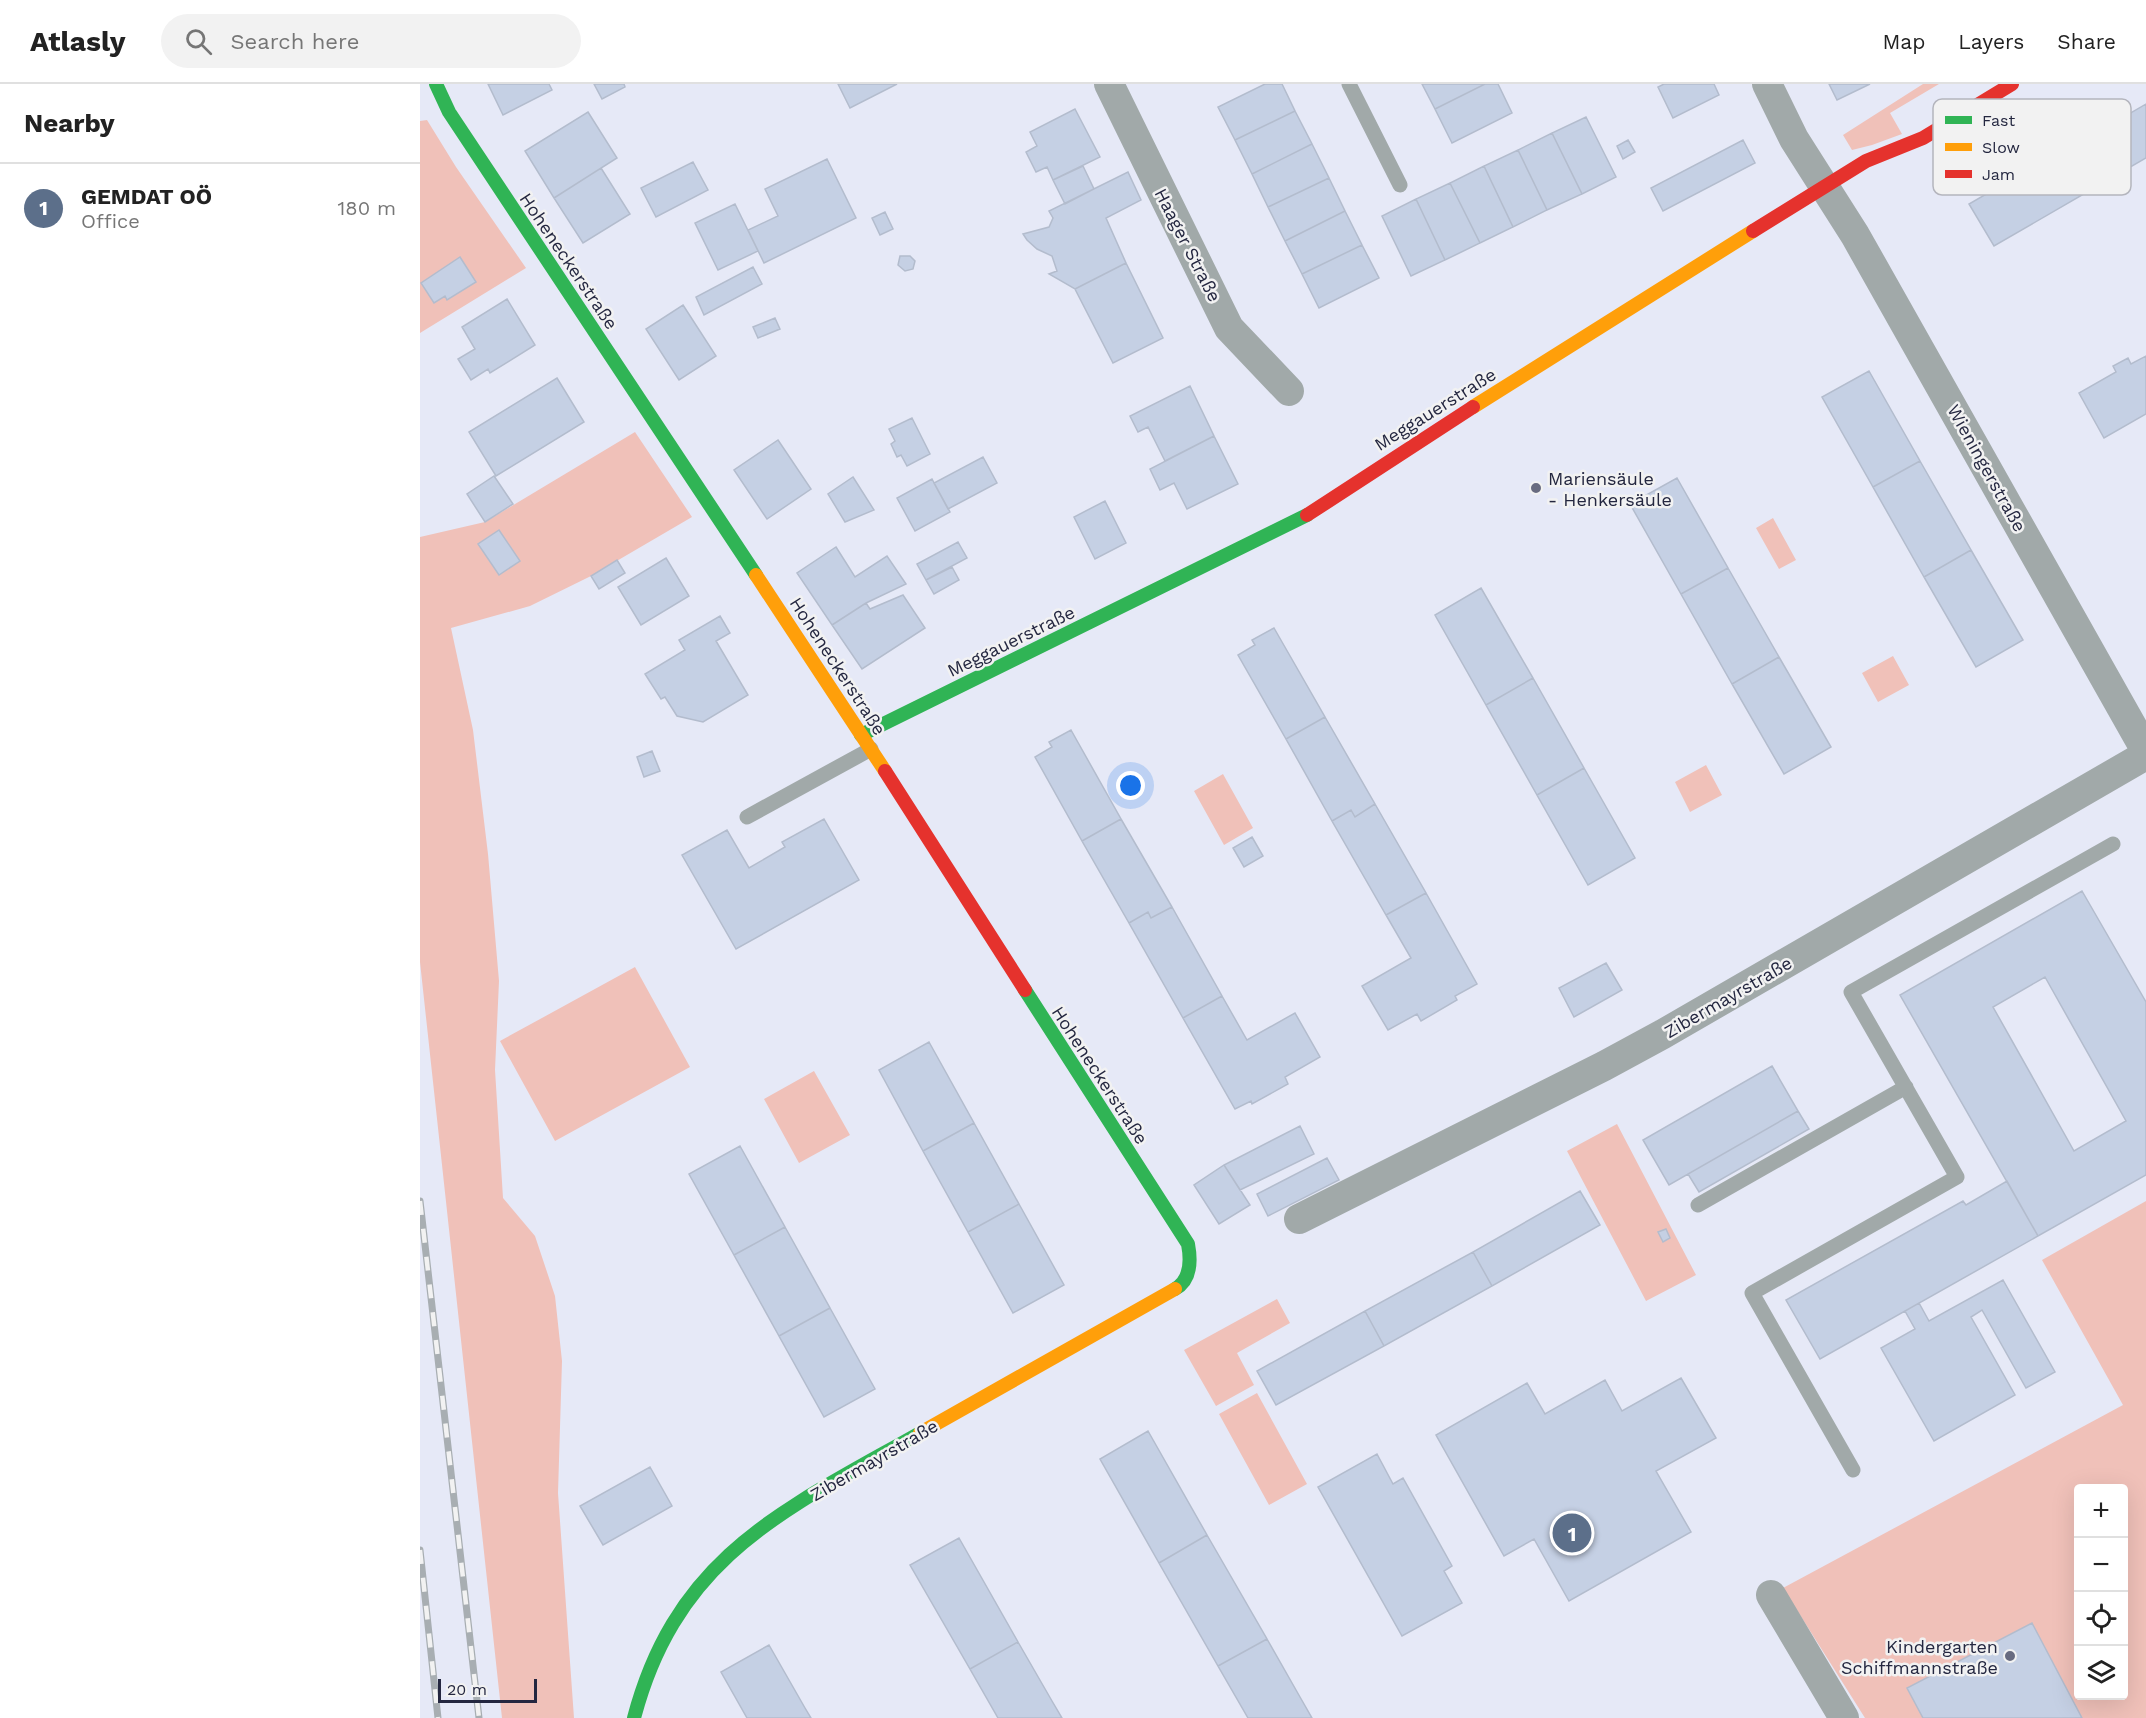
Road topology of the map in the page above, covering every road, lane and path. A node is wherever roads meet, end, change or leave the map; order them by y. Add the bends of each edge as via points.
1 (436, 84) edge
2 (1109, 84) edge
3 (1349, 84) edge
4 (1767, 84) edge
5 (2012, 84) edge
6 (1987, 99) edge
7 (1933, 132) edge
8 (1400, 185) dead end
9 (1825, 187) junction
10 (1288, 391) dead end
11 (861, 735) junction
12 (871, 749) junction
13 (2146, 753) edge
14 (747, 817) dead end
15 (2113, 844) dead end
16 (1906, 1087) junction
17 (1698, 1205) dead end
18 (1299, 1219) dead end
19 (1189, 1275) joint
20 (1853, 1470) dead end
21 (1771, 1595) dead end
22 (634, 1718) edge
23 (1844, 1718) edge

1 - 11 street, Hoheneckerstraße via 449,112
2 - 10 street, Haager Straße via 1230,328
3 - 8 lane
4 - 9 street, Wieningerstraße via 1794,139
5 - 6 street, Meggauerstraße
7 - 9 street, Meggauerstraße via 1866,161
9 - 11 street, Meggauerstraße via 1417,442 1311,513
9 - 13 street, Wieningerstraße via 1856,235
11 - 12 street, Hoheneckerstraße
12 - 14 lane
12 - 19 street, Hoheneckerstraße via 1188,1244
13 - 18 street, Zibermayrstraße via 1663,1034
15 - 16 lane via 1851,992
16 - 17 lane
16 - 20 lane via 1957,1177 1752,1293
19 - 22 street, Zibermayrstraße via 1180,1286 809,1497 749,1537 719,1564 676,1618 657,1649
21 - 23 street

